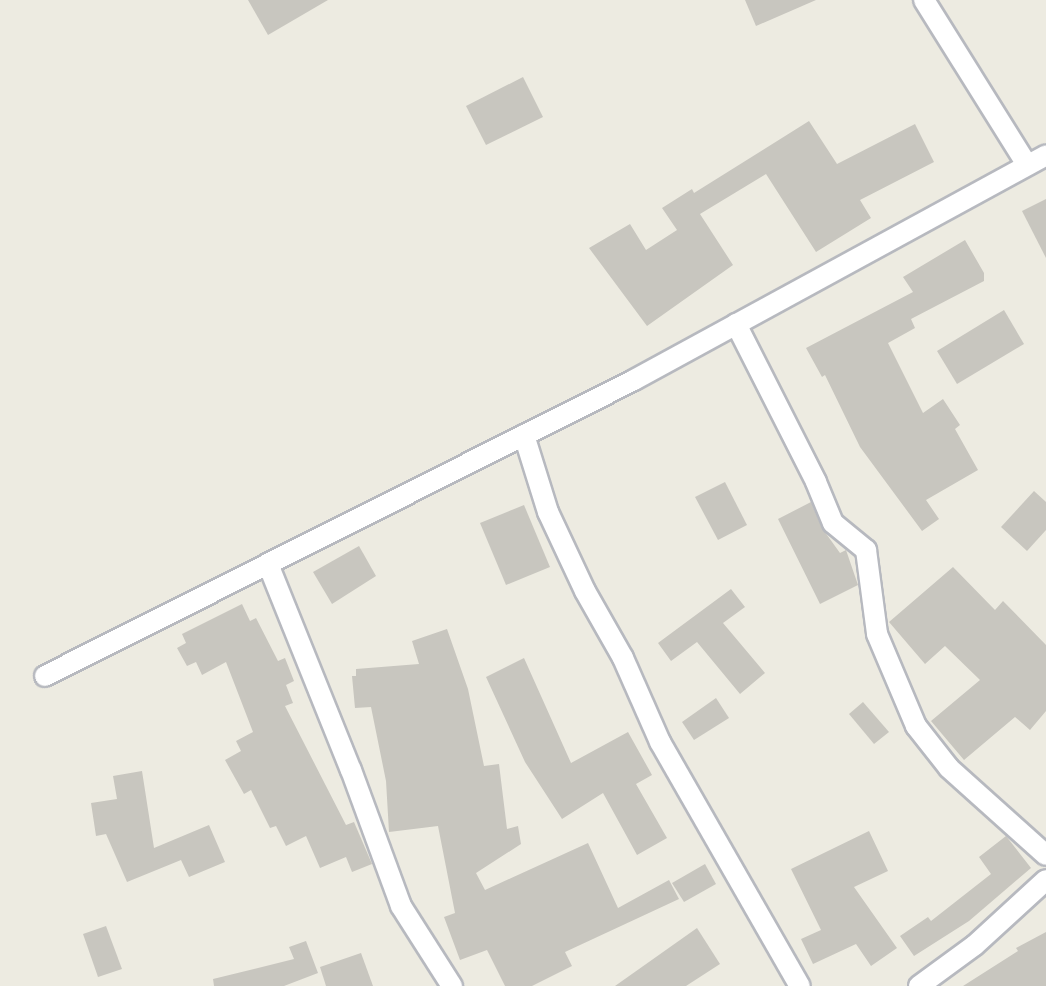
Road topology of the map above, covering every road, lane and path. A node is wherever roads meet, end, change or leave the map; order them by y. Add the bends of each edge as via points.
1 (924, 0) edge
2 (1046, 155) edge
3 (1026, 163) junction
4 (736, 324) junction
5 (524, 435) junction
6 (267, 564) junction
7 (45, 676) dead end
8 (1046, 855) edge
9 (1046, 880) edge
10 (452, 986) edge
11 (800, 986) edge
12 (919, 986) edge

1 - 3 street
2 - 3 street
3 - 4 street
4 - 5 street
4 - 8 street via 833,523 866,550 876,634 916,726 949,768
5 - 6 street
5 - 11 street via 548,512 585,591 623,658 660,742
6 - 7 street
6 - 10 street via 351,770 401,906
9 - 12 street via 975,945

